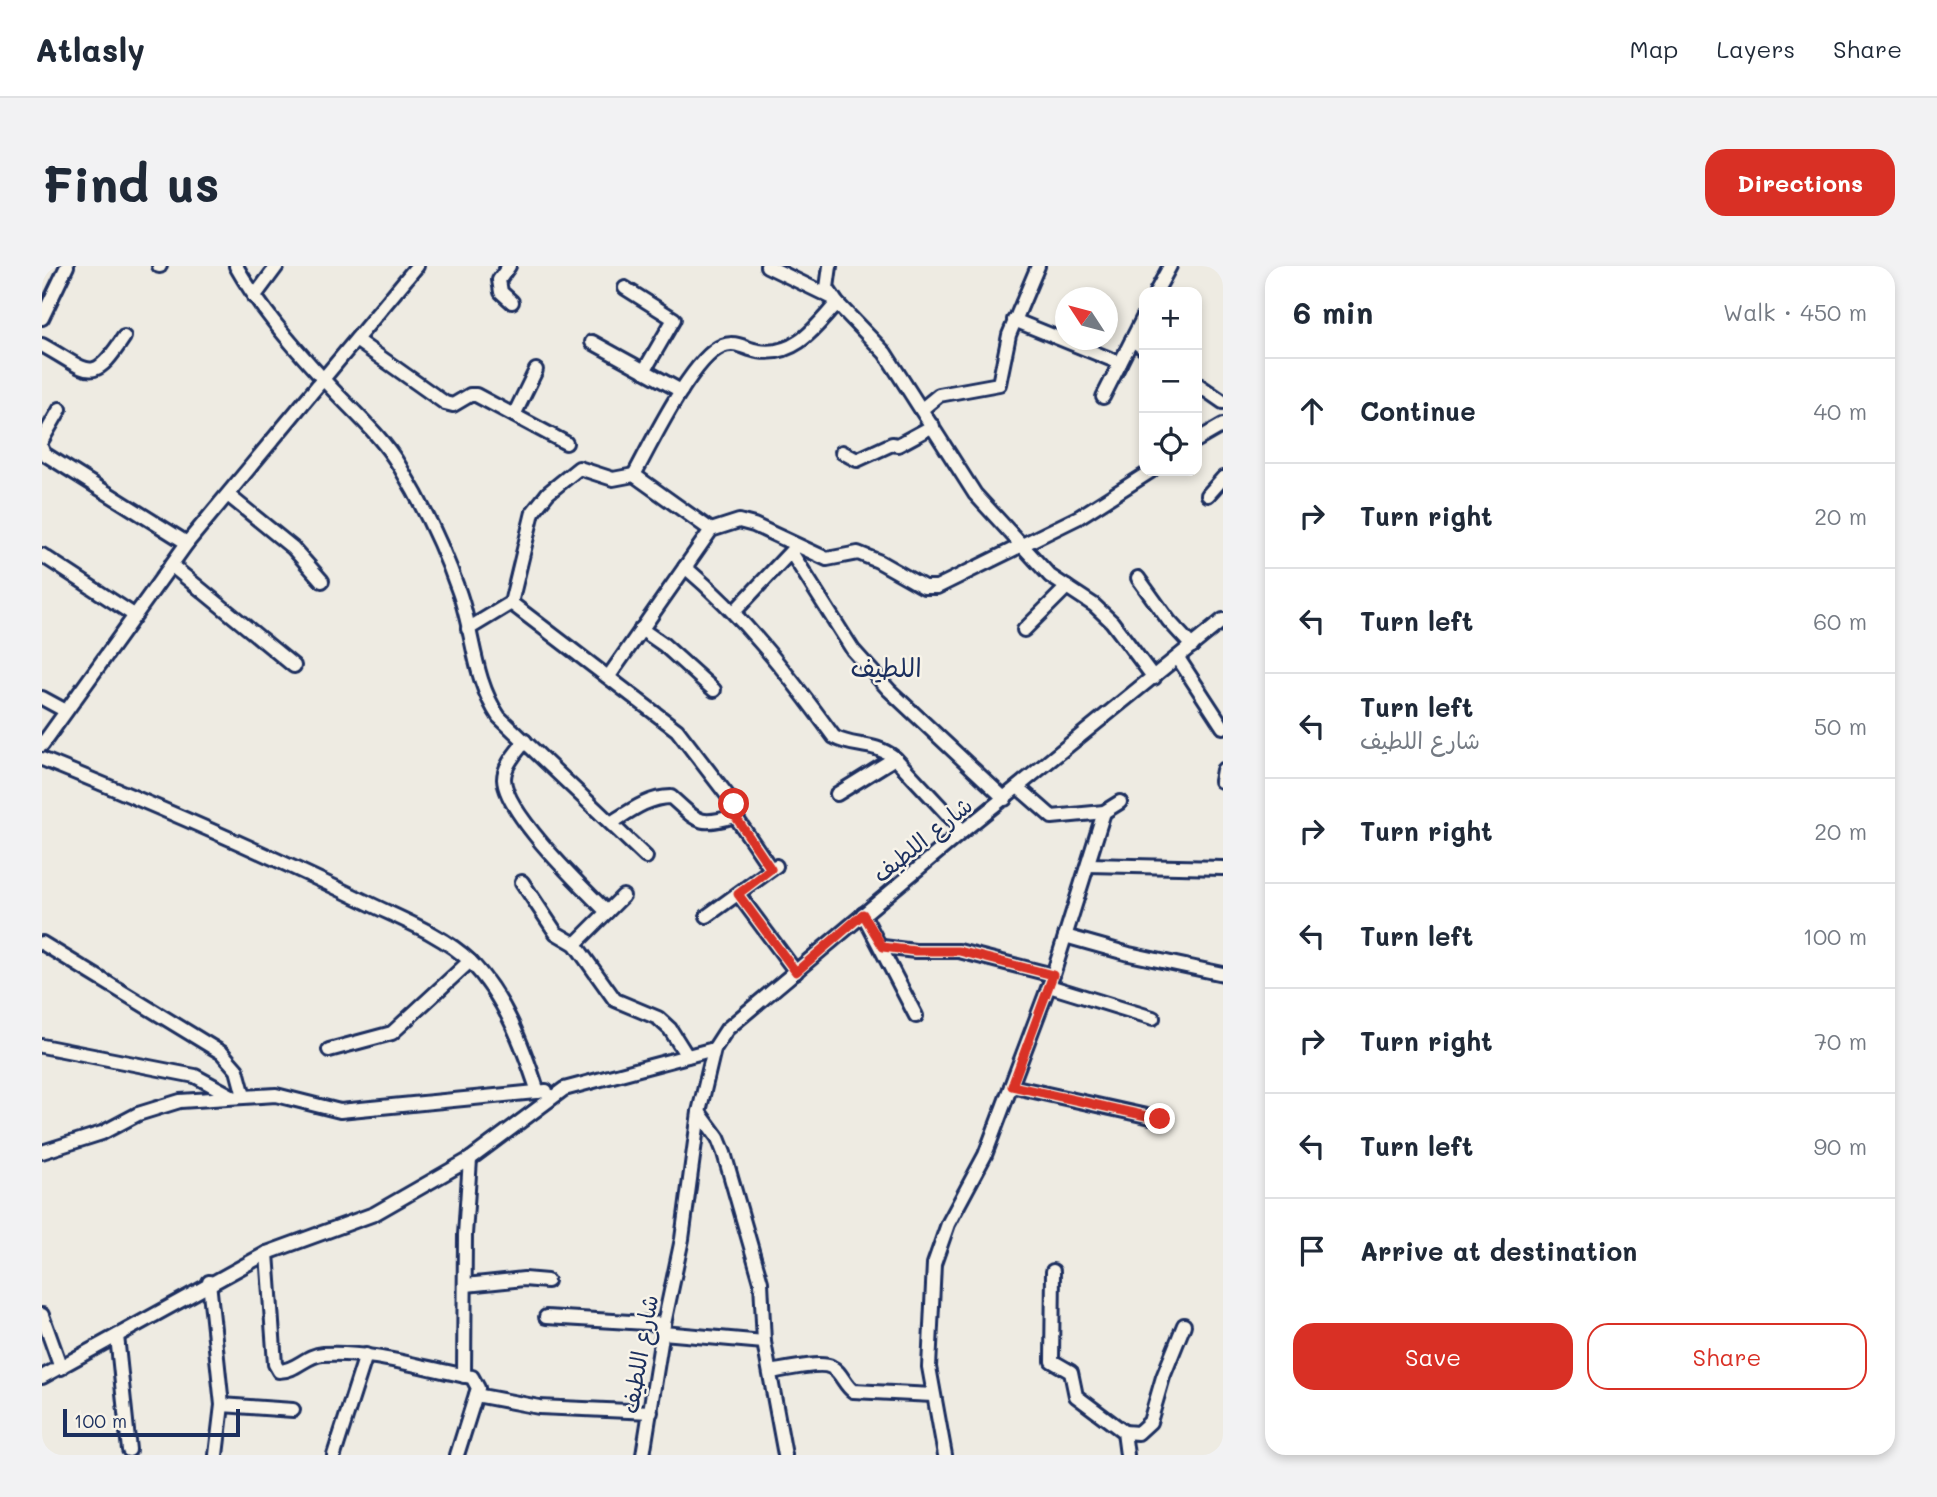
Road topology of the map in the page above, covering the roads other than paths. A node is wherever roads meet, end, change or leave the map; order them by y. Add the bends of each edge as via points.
1 (236, 266) edge
2 (277, 266) edge
3 (417, 266) edge
4 (509, 266) edge
5 (766, 266) edge
6 (830, 266) edge
7 (1038, 266) edge
8 (1170, 266) edge
9 (62, 268) edge
10 (1159, 287) edge
11 (625, 288) dead end
12 (254, 297) junction
13 (835, 300) junction
14 (512, 302) dead end
15 (43, 311) edge
16 (1014, 320) junction
17 (1139, 326) edge
18 (124, 337) dead end
19 (1132, 339) junction
20 (356, 340) junction
21 (592, 342) dead end
22 (42, 345) edge
23 (1139, 345) edge
24 (1120, 363) junction
25 (536, 370) dead end
26 (644, 371) junction
27 (323, 380) junction
28 (1202, 387) edge
29 (681, 391) junction
30 (1103, 397) dead end
31 (1223, 402) edge
32 (60, 409) dead end
33 (922, 410) junction
34 (514, 415) junction
35 (1223, 425) edge
36 (933, 426) junction
37 (1202, 437) edge
38 (42, 440) edge
39 (566, 443) dead end
40 (42, 449) edge
41 (842, 452) dead end
42 (634, 475) junction
43 (1143, 476) edge
44 (1223, 478) edge
45 (228, 495) junction
46 (1208, 495) dead end
47 (711, 530) junction
48 (187, 543) junction
49 (1023, 547) junction
50 (793, 548) junction
51 (42, 555) edge
52 (171, 565) junction
53 (685, 567) junction
54 (1139, 578) dead end
55 (322, 581) dead end
56 (1067, 587) junction
57 (511, 603) junction
58 (734, 612) junction
59 (134, 615) junction
60 (1223, 620) edge
61 (468, 629) junction
62 (641, 629) junction
63 (1024, 630) dead end
64 (1192, 646) junction
65 (1178, 658) junction
66 (294, 666) dead end
67 (610, 676) junction
68 (1154, 678) junction
69 (714, 690) dead end
70 (42, 698) edge
71 (66, 711) junction
72 (1223, 727) edge
73 (525, 741) junction
74 (42, 745) edge
75 (895, 758) junction
76 (42, 759) edge
77 (1019, 788) junction
78 (837, 794) dead end
79 (1005, 799) junction
80 (1120, 802) dead end
81 (1104, 812) junction
82 (735, 816) junction
83 (611, 823) junction
84 (963, 831) junction
85 (646, 857) dead end
86 (1088, 865) junction
87 (1223, 868) edge
88 (522, 882) dead end
89 (738, 894) junction
90 (623, 896) dead end
91 (607, 912) junction
92 (863, 914) junction
93 (707, 916) dead end
94 (1065, 936) junction
95 (42, 943) edge
96 (575, 944) junction
97 (883, 947) junction
98 (470, 961) junction
99 (796, 972) junction
100 (1223, 974) edge
101 (1051, 981) junction
102 (916, 1016) dead end
103 (1153, 1018) dead end
104 (42, 1046) edge
105 (714, 1049) junction
106 (330, 1050) dead end
107 (687, 1056) junction
108 (1012, 1086) junction
109 (564, 1089) junction
110 (538, 1092) junction
111 (230, 1096) junction
112 (244, 1096) junction
113 (699, 1112) junction
114 (1160, 1119) dead end
115 (42, 1152) edge
116 (470, 1159) junction
117 (267, 1253) junction
118 (1053, 1271) dead end
119 (209, 1282) junction
120 (547, 1282) dead end
121 (466, 1285) junction
122 (42, 1315) edge
123 (546, 1317) dead end
124 (1184, 1325) dead end
125 (663, 1329) junction
126 (117, 1336) junction
127 (764, 1342) junction
128 (366, 1355) junction
129 (61, 1368) junction
130 (770, 1372) junction
131 (464, 1376) junction
132 (42, 1377) edge
133 (476, 1395) junction
134 (933, 1395) junction
135 (222, 1405) junction
136 (293, 1410) dead end
137 (651, 1412) junction
138 (1124, 1432) junction
139 (129, 1450) dead end
140 (216, 1455) edge
141 (334, 1455) edge
142 (457, 1455) edge
143 (643, 1455) edge
144 (785, 1455) edge
145 (945, 1455) edge
146 (1127, 1455) edge

1 - 12 street
2 - 12 street
3 - 20 street
4 - 14 street via 499,280 501,292
5 - 13 street
6 - 13 street via 827,288
7 - 16 street
8 - 10 street
9 - 15 street
11 - 26 street via 674,320
12 - 27 street
13 - 29 street via 797,345 758,351 735,343 721,346
13 - 33 street via 885,353
16 - 24 street
16 - 33 street via 999,384 939,395
17 - 19 street
18 - 22 street via 97,370 86,369
19 - 23 street
19 - 24 street
20 - 27 street
20 - 34 street via 446,403 453,405 476,396
21 - 26 street
24 - 30 street
25 - 34 street
26 - 29 street
27 - 45 street
27 - 61 street via 399,465 431,525 459,592
28 - 31 street
29 - 42 street
32 - 38 street
33 - 36 street
34 - 39 street
35 - 37 street
36 - 41 street via 866,457 852,459
36 - 49 street via 975,494
40 - 48 street
42 - 47 street
42 - 57 street via 613,479 579,468 548,493 533,512
43 - 49 street
44 - 46 street
45 - 48 street
45 - 55 street via 293,548
47 - 50 street via 739,521
47 - 53 street
48 - 52 street
49 - 50 street via 937,587 924,587 858,553 827,559
49 - 56 street
50 - 58 street
50 - 79 street via 853,650
51 - 59 street
52 - 59 street
52 - 66 street
53 - 58 street
53 - 62 street
54 - 64 street
56 - 63 street
56 - 68 street via 1112,622
57 - 61 street
57 - 67 street
58 - 75 street via 781,664 834,737 884,750
59 - 71 street
60 - 64 street, شارع اللطيف
61 - 73 street via 486,697 499,717
62 - 67 street
62 - 69 street
64 - 65 street, شارع اللطيف
65 - 68 street, شارع اللطيف
65 - 72 street
67 - 82 street via 677,730 734,804
68 - 77 street, شارع اللطيف
70 - 71 street
71 - 74 street
73 - 83 street
73 - 91 street via 507,767 506,789 548,850
75 - 78 street
75 - 84 street
76 - 98 street via 345,892 420,929
77 - 79 street, شارع اللطيف
77 - 81 street via 1052,817
79 - 84 street, شارع اللطيف
80 - 81 street
81 - 86 street
82 - 83 street via 705,823 693,819 671,797 663,797 638,805
82 - 89 street via 774,867
83 - 85 street
84 - 92 street, شارع اللطيف
86 - 87 street
86 - 94 street
88 - 96 street via 556,933
89 - 93 street
89 - 99 street
90 - 91 street
91 - 96 street
92 - 97 street
92 - 99 street, شارع اللطيف
94 - 100 street
94 - 101 street
95 - 112 street via 222,1053 237,1070
96 - 107 street via 615,1000 658,1018
97 - 101 street via 959,951
97 - 102 street
98 - 106 street via 392,1033
98 - 110 street via 506,1012
99 - 105 street, شارع اللطيف via 727,1029
101 - 103 street
101 - 108 street
104 - 111 street via 195,1076
105 - 107 street
105 - 113 street, شارع اللطيف
107 - 109 street
108 - 114 street
108 - 134 street via 934,1264 929,1367
109 - 110 street
109 - 116 street
110 - 112 street via 340,1111 276,1096
111 - 112 street
111 - 115 street via 180,1101
113 - 125 street, شارع اللطيف via 682,1239
113 - 127 street via 724,1153 755,1260 761,1282
116 - 117 street via 374,1214
116 - 121 street
117 - 119 street
117 - 128 street via 279,1371 288,1371 319,1354
118 - 138 street via 1052,1361 1071,1372 1076,1396
119 - 126 street
119 - 135 street
120 - 121 street via 524,1279
121 - 131 street
122 - 129 street
123 - 125 street
124 - 138 street via 1150,1422 1138,1433
125 - 127 street
125 - 137 street, شارع اللطيف
126 - 129 street
126 - 139 street
127 - 130 street
128 - 131 street
128 - 141 street
129 - 132 street
130 - 134 street via 825,1365 837,1371 853,1391
130 - 144 street
131 - 133 street via 477,1382
133 - 137 street via 539,1407
133 - 142 street
134 - 145 street
135 - 136 street
135 - 140 street
137 - 143 street, شارع اللطيف
138 - 146 street

